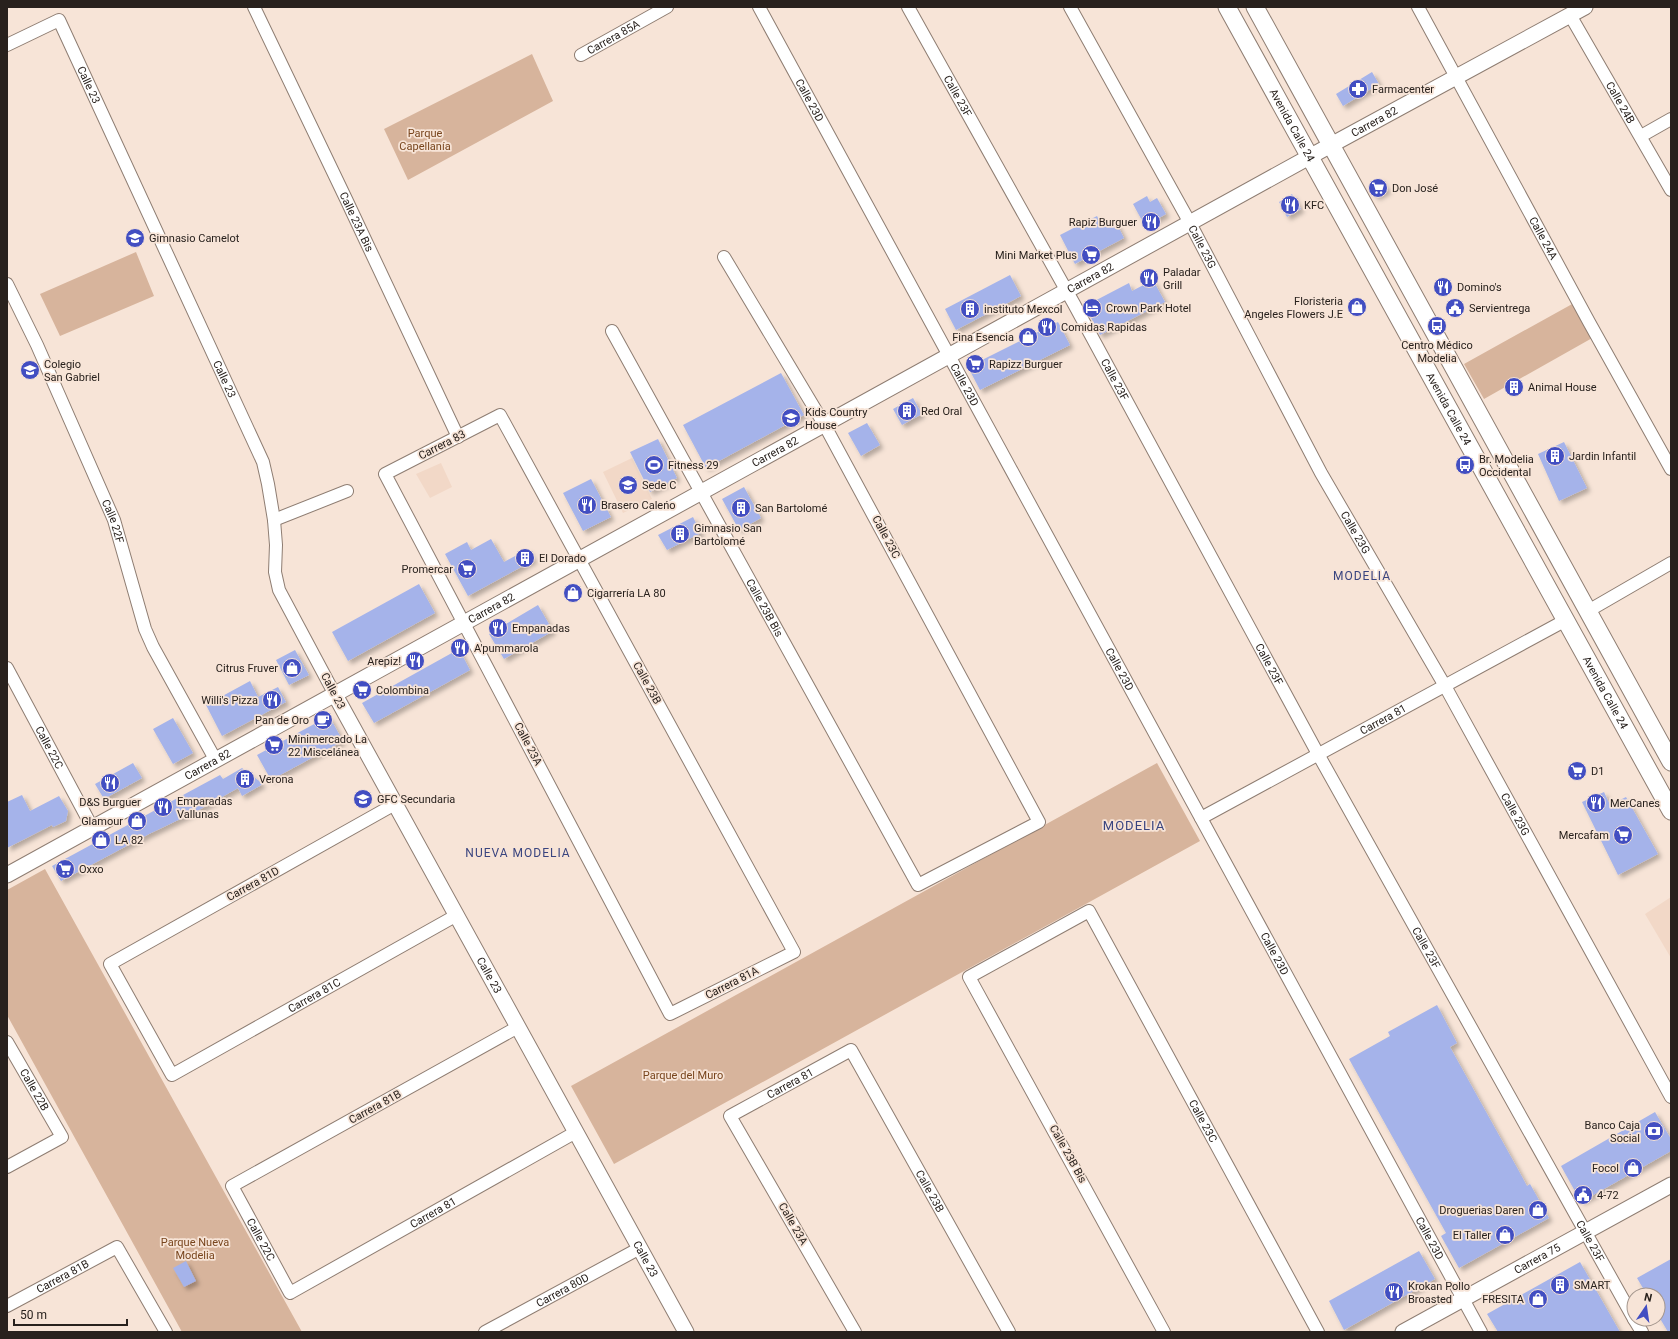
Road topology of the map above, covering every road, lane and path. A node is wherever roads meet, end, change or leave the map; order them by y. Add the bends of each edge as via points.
1 (254, 7) edge
2 (667, 7) edge
3 (759, 7) edge
4 (908, 7) edge
5 (1070, 7) edge
6 (1227, 7) edge
7 (1255, 7) edge
8 (1418, 7) edge
9 (1586, 7) edge
10 (1570, 15) junction
11 (7, 45) edge
12 (581, 55) dead end
13 (1457, 77) junction
14 (1671, 119) edge
15 (1641, 136) junction
16 (1331, 145) junction
17 (1310, 157) junction
18 (1671, 190) edge
19 (1190, 223) junction
20 (724, 257) dead end
21 (7, 284) edge
22 (1066, 291) junction
23 (612, 331) dead end
24 (949, 355) junction
25 (500, 415) joint
26 (824, 424) junction
27 (458, 437) junction
28 (1671, 469) edge
29 (385, 474) joint
30 (347, 490) dead end
31 (700, 492) junction
32 (274, 520) junction
33 (579, 558) junction
34 (1671, 563) edge
35 (1588, 611) junction
36 (1566, 620) junction
37 (463, 622) junction
38 (7, 668) edge
39 (1444, 686) junction
40 (334, 693) junction
41 (1318, 754) junction
42 (215, 759) junction
43 (1671, 762) edge
44 (395, 804) junction
45 (1671, 811) edge
46 (1201, 818) junction
47 (92, 827) junction
48 (7, 874) edge
49 (918, 885) joint
50 (457, 915) junction
51 (794, 952) joint
52 (969, 977) joint
53 (670, 1014) joint
54 (518, 1027) junction
55 (7, 1042) edge
56 (851, 1050) joint
57 (172, 1075) joint
58 (1671, 1097) edge
59 (730, 1116) joint
60 (576, 1132) junction
61 (7, 1167) edge
62 (1671, 1185) edge
63 (232, 1186) joint
64 (1586, 1232) junction
65 (640, 1248) junction
66 (290, 1293) joint
67 (1463, 1299) junction
68 (1626, 1304) edge
69 (7, 1306) edge
70 (166, 1332) edge
71 (485, 1332) edge
72 (686, 1332) edge
73 (855, 1332) edge
74 (1009, 1332) edge
75 (1164, 1332) edge
76 (1318, 1332) edge
77 (1403, 1332) edge
78 (1481, 1332) edge

1 - 27 street, Calle 23A Bis
2 - 12 street, Carrera 85A
3 - 24 street, Calle 23D
4 - 22 street, Calle 23F
5 - 19 street, Calle 23G
6 - 17 main road, Avenida Calle 24
7 - 16 main road
8 - 13 street, Calle 24A
9 - 10 street, Carrera 82
10 - 13 street, Carrera 82
10 - 15 street, Calle 24B
11 - 32 street, Calle 23 via 59,20 263,462
13 - 16 street, Carrera 82
13 - 28 street, Calle 24A
14 - 15 street
15 - 18 street, Calle 24B
16 - 17 street, Carrera 82
16 - 35 main road
17 - 19 street, Carrera 82
17 - 36 main road, Avenida Calle 24
19 - 22 street, Carrera 82
19 - 39 street, Calle 23G via 1321,473
20 - 26 street, Calle 23C
21 - 42 street, Calle 22F via 37,345 114,520 148,635
22 - 24 street, Carrera 82
22 - 41 street, Calle 23F
23 - 31 street, Calle 23B Bis
24 - 26 street, Carrera 82
24 - 46 street, Calle 23D
25 - 27 street, Carrera 83
25 - 33 street, Calle 23B
26 - 31 street, Carrera 82
26 - 49 street, Calle 23C via 1039,822
27 - 29 street, Carrera 83
29 - 37 street, Calle 23A
30 - 32 street
31 - 33 street, Carrera 82
31 - 49 street, Calle 23B Bis
32 - 40 street, Calle 23 via 275,572 279,590
33 - 37 street, Carrera 82
33 - 51 street, Calle 23B
34 - 35 street
35 - 43 main road
36 - 39 street, Carrera 81
36 - 45 main road, Avenida Calle 24
37 - 40 street, Carrera 82
37 - 53 street, Calle 23A
38 - 47 street, Calle 22C
39 - 41 street, Carrera 81
39 - 58 street, Calle 23G
40 - 42 street, Carrera 82
40 - 44 street, Calle 23
41 - 46 street, Carrera 81
41 - 64 street, Calle 23F
42 - 47 street, Carrera 82
44 - 50 street, Calle 23
44 - 57 street, Carrera 81D via 110,964
46 - 67 street, Calle 23D
47 - 48 street, Carrera 82
50 - 54 street, Calle 23
50 - 57 street, Carrera 81C
51 - 53 street, Carrera 81A
52 - 75 street, Calle 23B Bis
52 - 76 street, Calle 23C via 1089,911
54 - 60 street, Calle 23
54 - 63 street, Carrera 81B
55 - 61 street, Calle 22B via 62,1137
56 - 59 street, Carrera 81
56 - 74 street, Calle 23B
59 - 73 street, Calle 23A
60 - 65 street, Calle 23
60 - 66 street, Carrera 81
62 - 64 street, Carrera 75
63 - 66 street, Calle 22C
64 - 67 street, Carrera 75
64 - 68 street, Calle 23F
65 - 71 street, Carrera 80D
65 - 72 street, Calle 23
67 - 77 street, Carrera 75
67 - 78 street, Calle 23D
69 - 70 street, Carrera 81B via 118,1247

